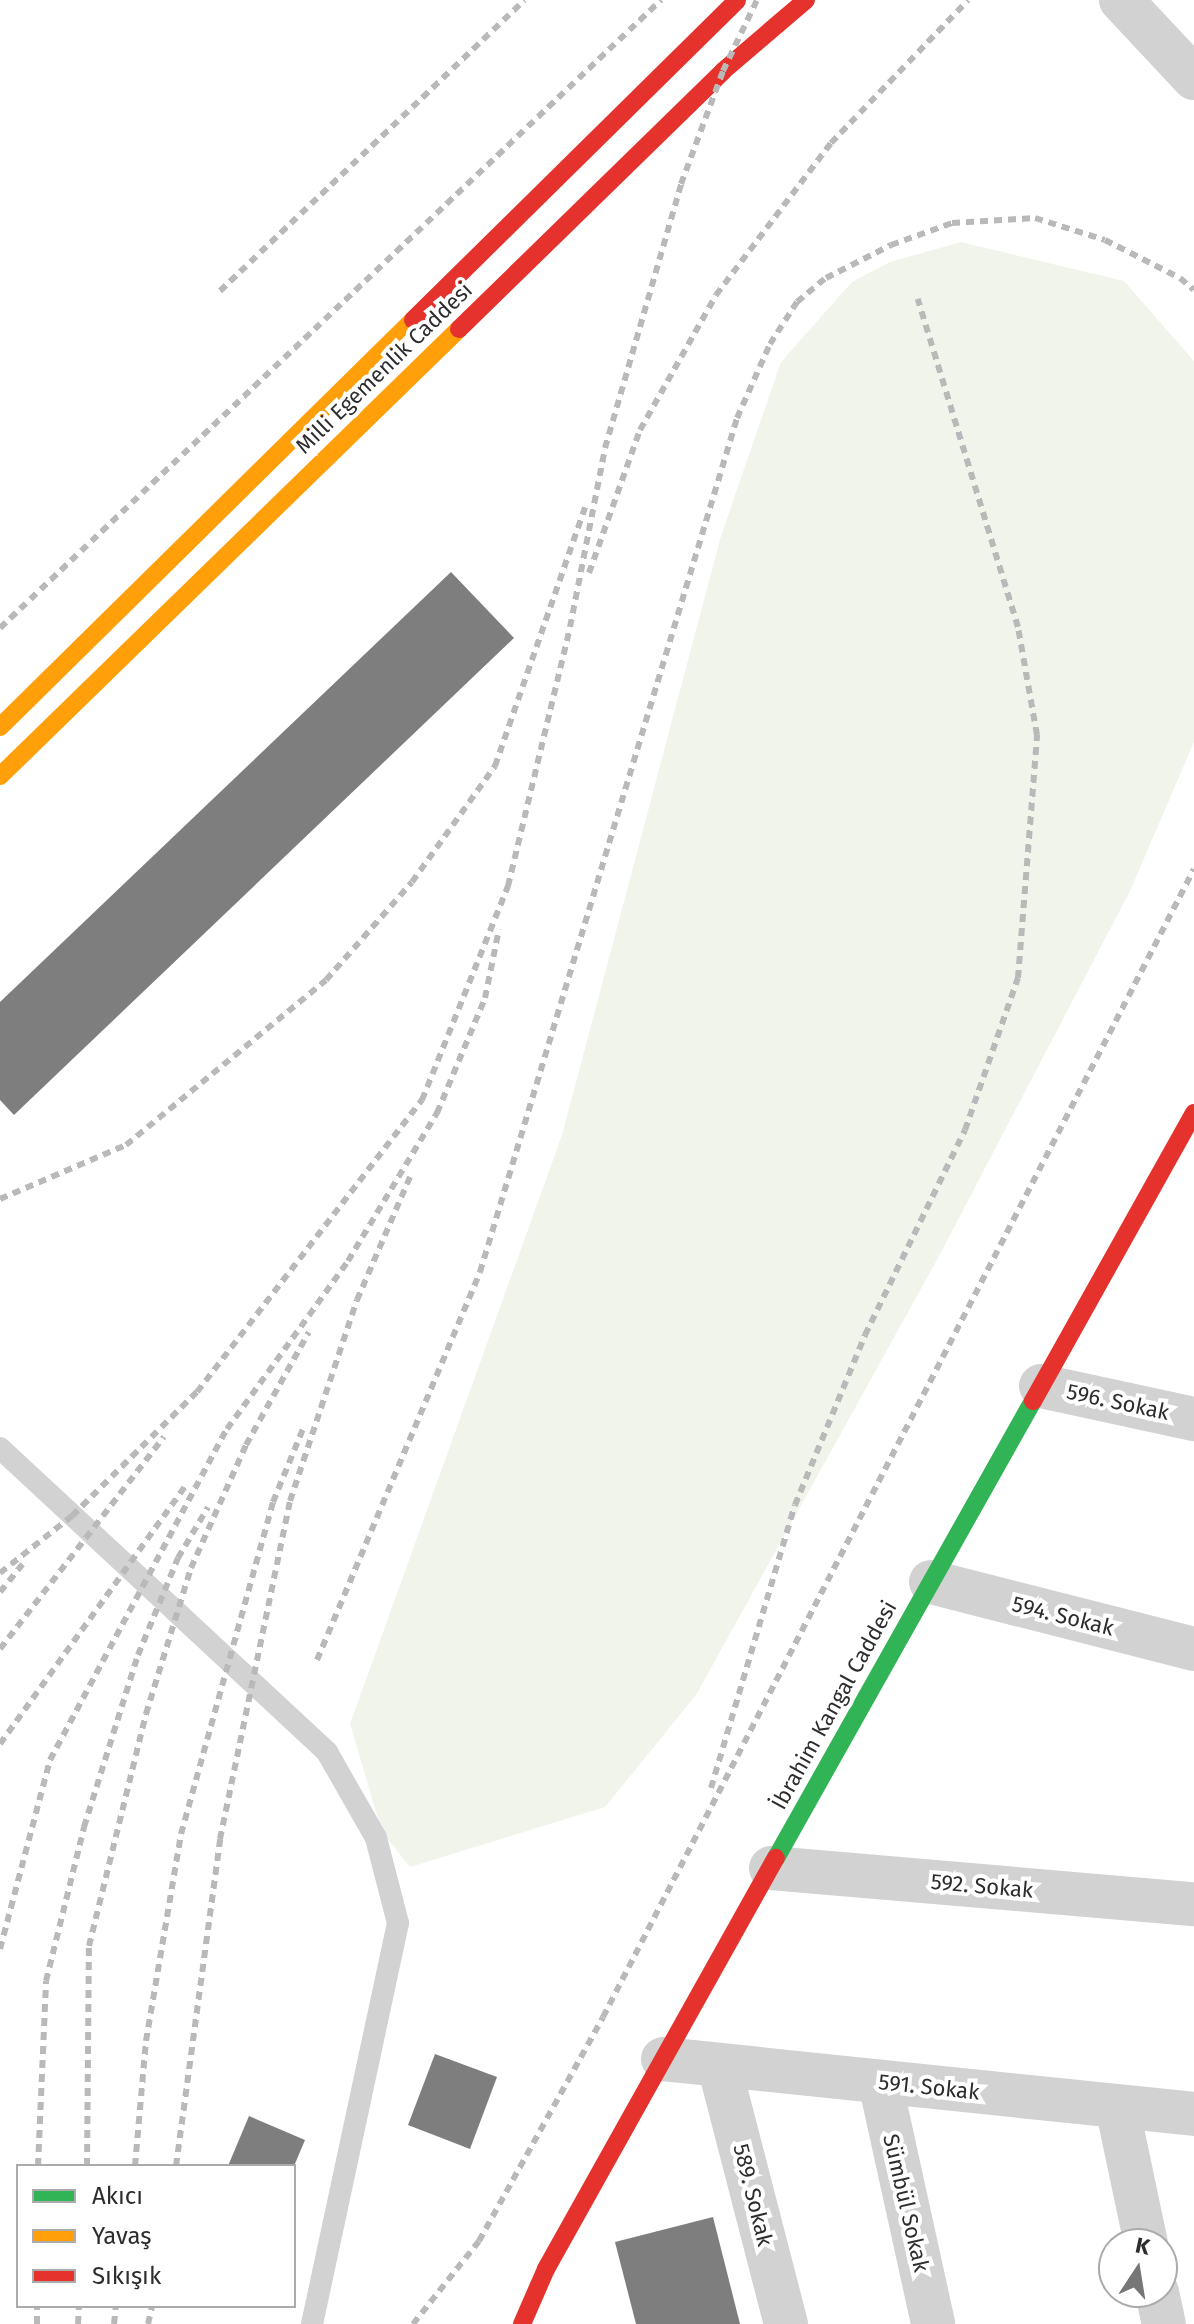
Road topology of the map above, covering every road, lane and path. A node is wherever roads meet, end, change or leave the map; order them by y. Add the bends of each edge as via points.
1 (737, 0) edge
2 (806, 0) edge
3 (1121, 0) edge
4 (1194, 78) edge
5 (0, 727) edge
6 (0, 776) edge
7 (1194, 1113) edge
8 (1041, 1386) junction
9 (1194, 1419) edge
10 (0, 1448) edge
11 (931, 1582) junction
12 (1194, 1649) edge
13 (771, 1868) junction
14 (1194, 1904) edge
15 (663, 2059) junction
16 (719, 2065) junction
17 (880, 2082) junction
18 (1117, 2106) junction
19 (1194, 2114) edge
20 (1143, 2228) edge
21 (312, 2324) edge
22 (522, 2324) edge
23 (786, 2324) edge
24 (933, 2324) edge

1 - 5 main road, Milli Egemenlik Caddesi
2 - 6 main road, Milli Egemenlik Caddesi via 723,71
3 - 4 street
7 - 8 main road, İbrahim Kangal Caddesi
8 - 9 street, 596. Sokak
8 - 11 main road, İbrahim Kangal Caddesi
10 - 21 lane via 327,1752 376,1838 398,1923
11 - 12 street, 594. Sokak
11 - 13 main road, İbrahim Kangal Caddesi
13 - 14 street, 592. Sokak
13 - 15 main road, İbrahim Kangal Caddesi
15 - 16 street, 591. Sokak
15 - 22 main road, İbrahim Kangal Caddesi via 546,2269
16 - 17 street, 591. Sokak
16 - 23 street, 589. Sokak
17 - 18 street, 591. Sokak
17 - 24 street, Sümbül Sokak
18 - 19 street, 591. Sokak
18 - 20 street

